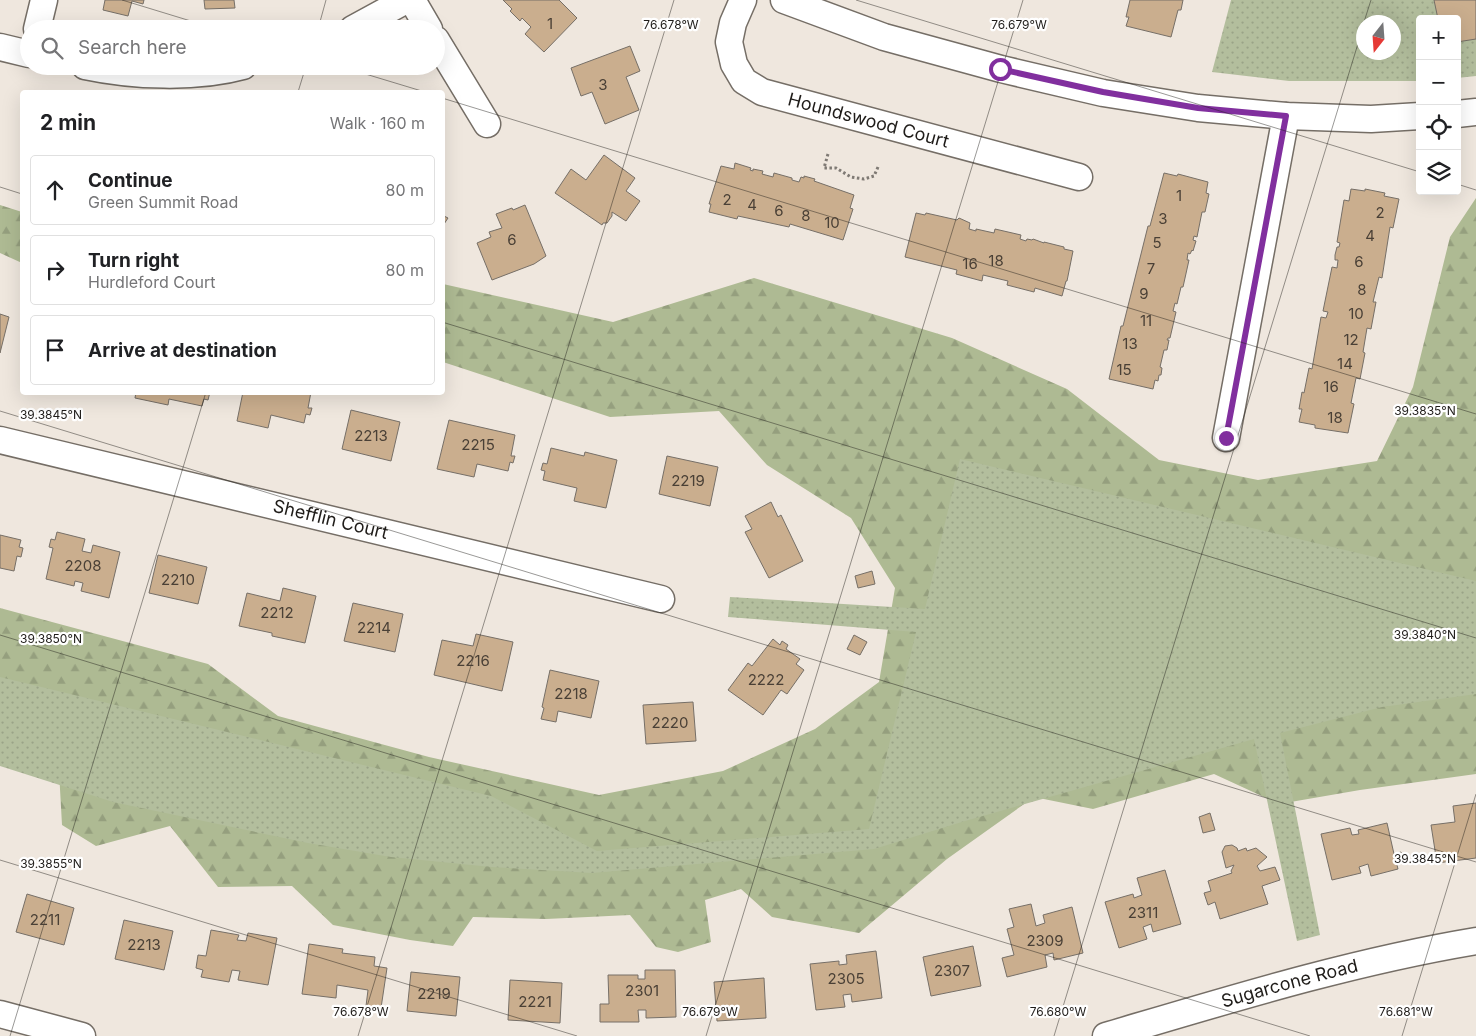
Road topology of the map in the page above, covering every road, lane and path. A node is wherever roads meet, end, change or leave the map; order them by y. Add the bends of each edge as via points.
1 (44, 0) edge
2 (406, 0) edge
3 (412, 0) edge
4 (744, 0) edge
5 (784, 0) edge
6 (39, 20) edge
7 (369, 20) edge
8 (424, 20) edge
9 (0, 47) edge
10 (20, 52) edge
11 (445, 55) edge
12 (1476, 112) edge
13 (1461, 114) edge
14 (1286, 116) junction
15 (1416, 116) edge
16 (487, 124) dead end
17 (828, 154) dead end
18 (878, 167) dead end
19 (1079, 177) dead end
20 (1226, 438) dead end
21 (0, 440) edge
22 (661, 599) dead end
23 (1476, 941) edge
24 (0, 1014) edge
25 (82, 1036) edge
26 (1106, 1036) edge

1 - 6 street
2 - 7 street
3 - 8 street
4 - 19 street, Houndswood Court via 733,22 729,42 734,64 744,80 762,92
5 - 14 street via 884,37 1000,69 1198,108
9 - 10 street
11 - 16 street
12 - 13 street
14 - 15 street
14 - 20 street
17 - 18 path via 824,168 836,168 850,177 864,179 874,176
21 - 22 street, Shefflin Court
23 - 26 street, Sugarcone Road via 1422,950 1288,983
24 - 25 street

